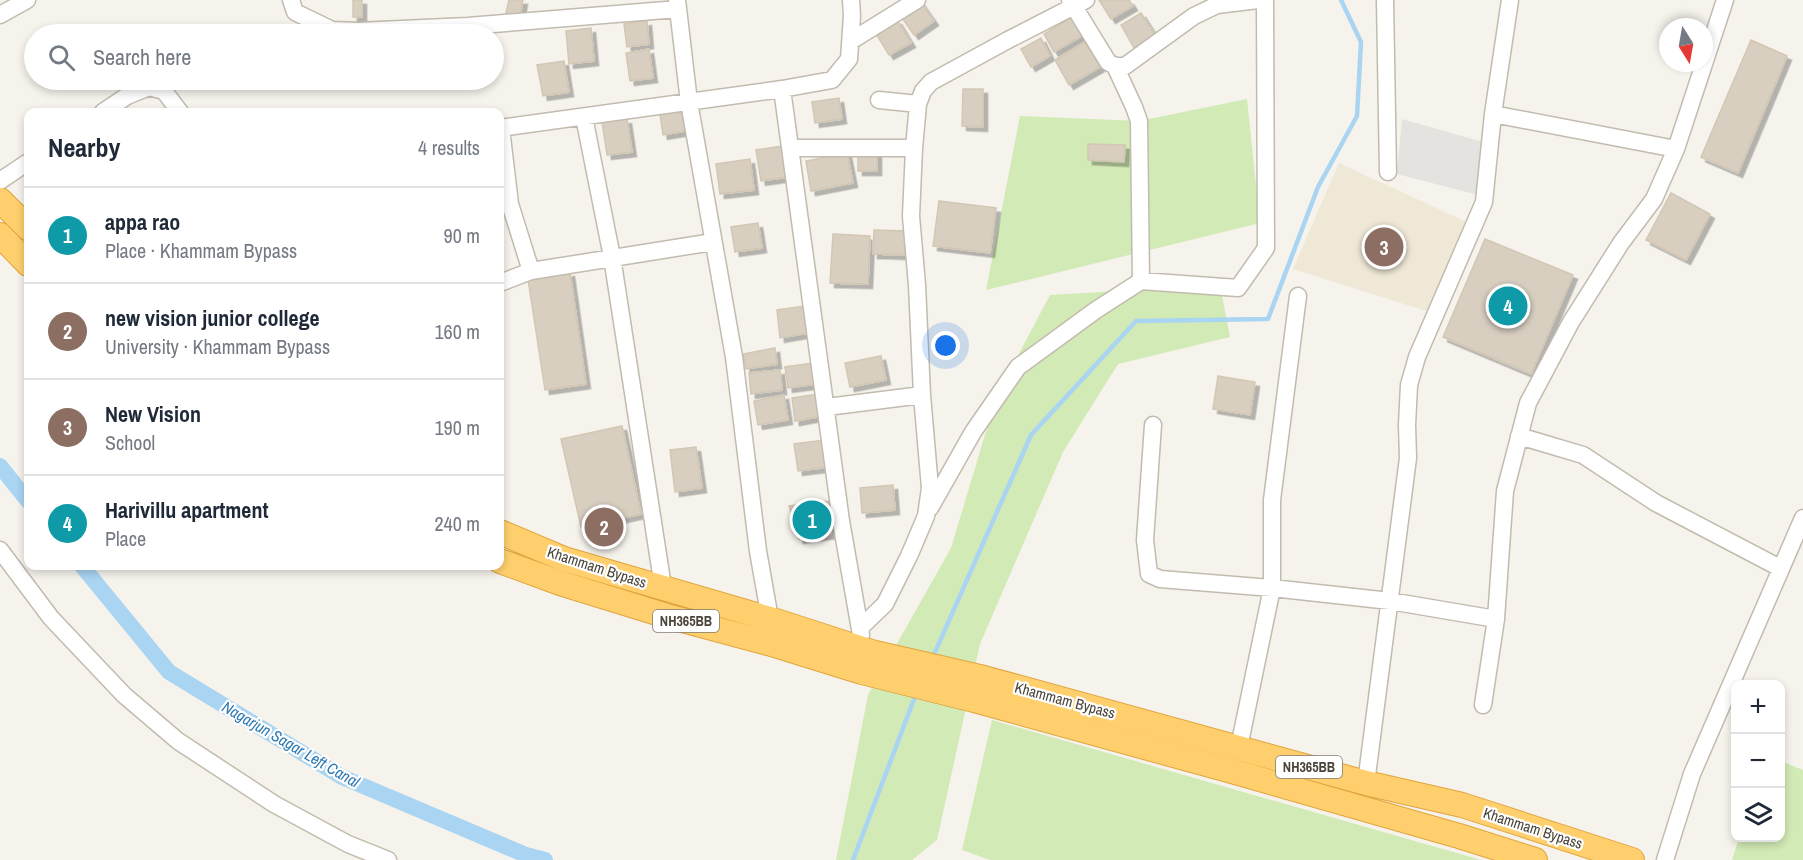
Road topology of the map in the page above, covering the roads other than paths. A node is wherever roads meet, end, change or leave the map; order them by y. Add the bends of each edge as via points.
1 (27, 0) edge
2 (291, 0) edge
3 (851, 0) edge
4 (918, 0) edge
5 (1258, 0) edge
6 (1265, 0) edge
7 (1384, 0) edge
8 (1510, 0) edge
9 (1725, 0) edge
10 (1077, 2) edge
11 (678, 4) edge
12 (0, 15) edge
13 (320, 24) edge
14 (487, 24) edge
15 (851, 41) junction
16 (1115, 66) junction
17 (782, 89) junction
18 (141, 90) edge
19 (160, 90) edge
20 (879, 100) dead end
21 (689, 102) junction
22 (918, 104) junction
23 (109, 108) edge
24 (177, 108) edge
25 (1493, 114) junction
26 (584, 117) junction
27 (504, 127) edge
28 (792, 148) junction
29 (914, 148) junction
30 (1676, 149) junction
31 (504, 158) edge
32 (24, 165) edge
33 (1388, 172) dead end
34 (0, 181) edge
35 (0, 200) edge
36 (24, 224) edge
37 (0, 236) edge
38 (713, 242) junction
39 (612, 257) junction
40 (24, 260) edge
41 (531, 271) junction
42 (504, 281) edge
43 (1141, 281) junction
44 (1298, 296) dead end
45 (922, 395) junction
46 (827, 407) junction
47 (1153, 425) dead end
48 (1519, 436) junction
49 (926, 516) junction
50 (1803, 518) edge
51 (504, 534) edge
52 (0, 550) edge
53 (504, 562) edge
54 (1780, 568) junction
55 (663, 587) junction
56 (1272, 588) junction
57 (1390, 601) junction
58 (1496, 618) junction
59 (770, 620) junction
60 (868, 651) junction
61 (979, 689) junction
62 (1483, 705) dead end
63 (1239, 747) junction
64 (1366, 783) junction
65 (348, 852) edge
66 (388, 860) edge
67 (1534, 860) edge
68 (1632, 860) edge
69 (1665, 860) edge

1 - 12 street
2 - 13 street via 296,12
3 - 15 street
4 - 15 street
5 - 16 street via 1217,5 1194,16 1125,66
6 - 43 street via 1266,248 1238,288
7 - 33 street
8 - 25 street
9 - 30 street
10 - 16 street via 1108,62
10 - 22 street via 931,82
11 - 14 street
11 - 21 street
15 - 17 street via 849,59 832,80
16 - 43 street via 1138,122
17 - 21 street
17 - 28 street
18 - 23 street
19 - 24 street
20 - 22 street
21 - 26 street
21 - 38 street
22 - 29 street
25 - 30 street
25 - 57 street via 1484,202 1417,357 1409,385 1408,458
26 - 27 street
26 - 39 street
28 - 29 street
28 - 46 street
29 - 45 street via 911,216
30 - 48 street via 1654,199 1571,322 1528,403
31 - 41 street via 510,204
32 - 34 street
35 - 36 highway
37 - 40 highway
38 - 39 street
38 - 59 street via 734,357
39 - 41 street
39 - 55 street
41 - 42 street
43 - 49 street via 1018,367 973,432
44 - 56 street via 1272,500
45 - 46 street
45 - 49 street via 930,488
46 - 60 street via 841,521
47 - 56 street via 1145,540 1149,574 1160,579
48 - 54 street via 1583,455 1656,503
48 - 58 street via 1505,491
49 - 60 street
50 - 54 street
51 - 55 highway, Khammam Bypass / NH365BB via 564,559
52 - 65 street via 51,618 124,695 178,741
53 - 60 highway, Khammam Bypass / NH365BB via 667,616 775,645
54 - 69 street via 1692,774
55 - 59 highway, Khammam Bypass / NH365BB
56 - 57 street
56 - 63 street
57 - 58 street
57 - 64 street
58 - 62 street
59 - 60 highway, Khammam Bypass / NH365BB
60 - 61 highway, Khammam Bypass / NH365BB
61 - 63 highway, Khammam Bypass / NH365BB
61 - 67 highway, Khammam Bypass / NH365BB
63 - 64 highway, Khammam Bypass / NH365BB
64 - 68 highway, Khammam Bypass / NH365BB via 1462,805
65 - 66 street

